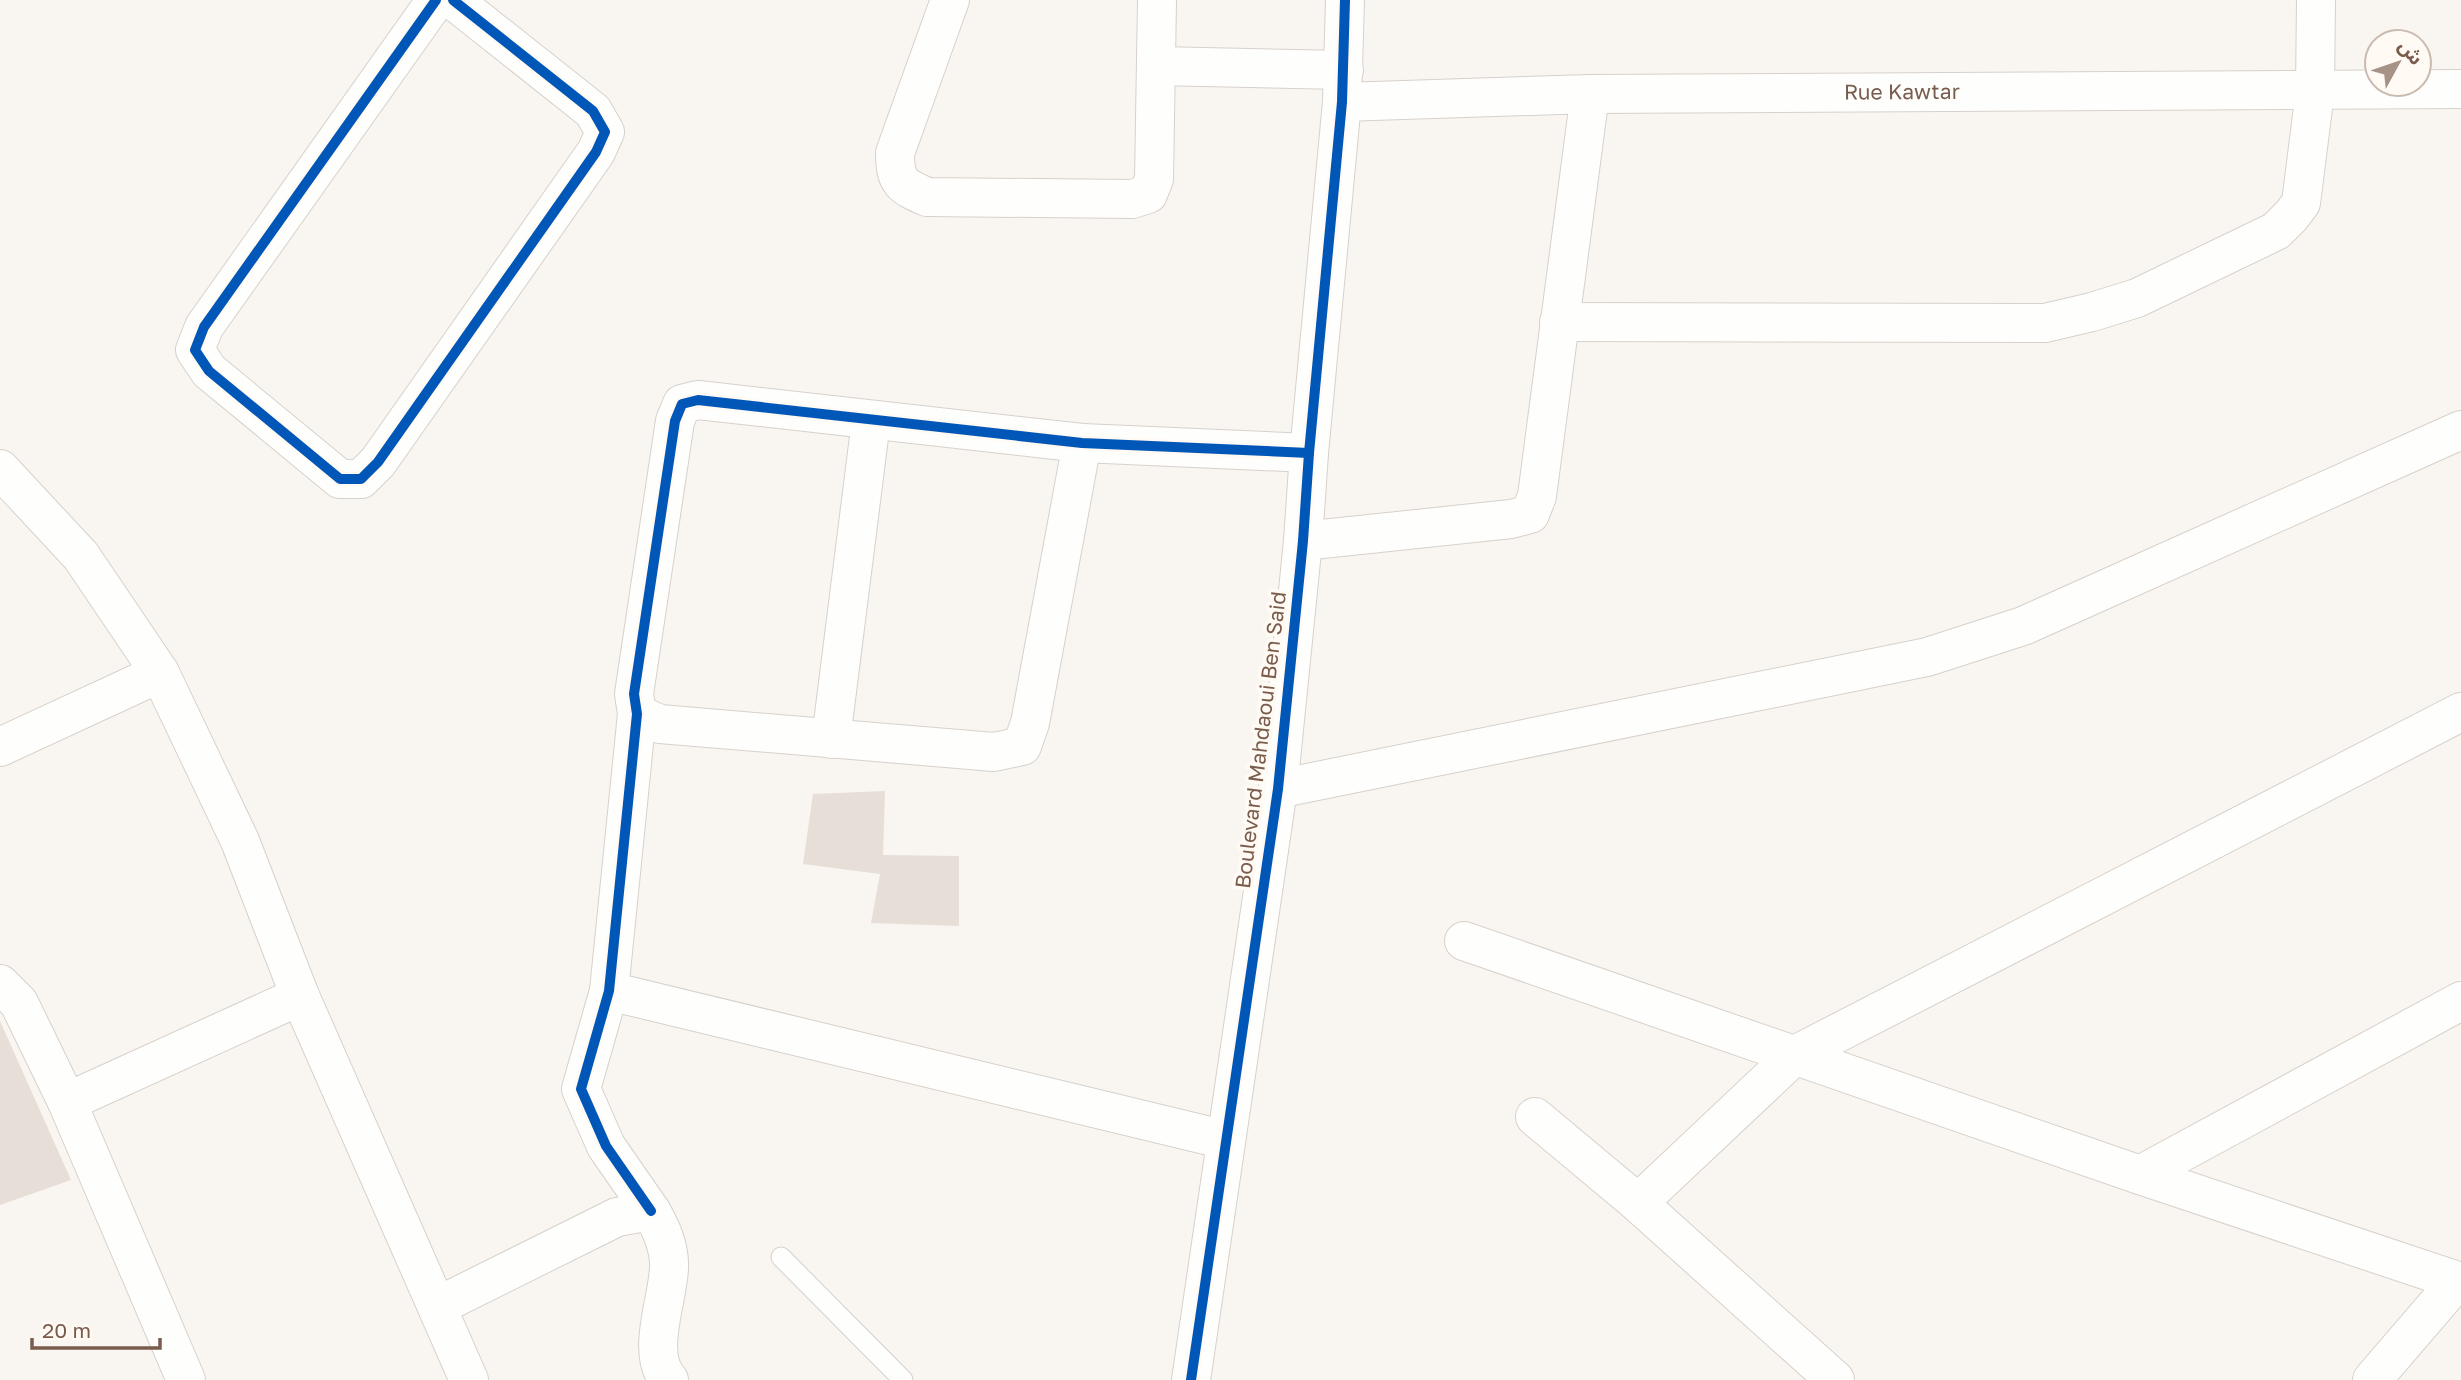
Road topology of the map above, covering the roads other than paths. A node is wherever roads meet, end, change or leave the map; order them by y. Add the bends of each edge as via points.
1 (436, 0) edge
2 (453, 0) edge
3 (950, 0) edge
4 (1157, 0) edge
5 (1345, 0) edge
6 (2316, 0) edge
7 (1157, 66) junction
8 (1343, 86) junction
9 (2461, 89) edge
10 (2315, 92) junction
11 (1590, 94) junction
12 (1559, 322) junction
13 (871, 421) junction
14 (2461, 430) edge
15 (1082, 443) junction
16 (1308, 453) junction
17 (0, 469) edge
18 (1303, 541) junction
19 (160, 673) junction
20 (2461, 712) edge
21 (638, 714) junction
22 (831, 739) junction
23 (0, 747) edge
24 (1278, 789) junction
25 (1464, 941) dead end
26 (0, 984) edge
27 (609, 991) junction
28 (300, 996) junction
29 (2461, 1001) edge
30 (1795, 1055) junction
31 (67, 1102) junction
32 (1535, 1117) dead end
33 (1226, 1140) junction
34 (2140, 1175) junction
35 (1638, 1203) junction
36 (651, 1211) junction
37 (782, 1257) dead end
38 (2459, 1281) edge
39 (438, 1306) junction
40 (186, 1380) edge
41 (469, 1380) edge
42 (669, 1380) edge
43 (903, 1380) edge
44 (1191, 1380) edge
45 (1835, 1380) edge
46 (2372, 1380) edge

1 - 2 street via 204,327 195,350 209,372 340,479 362,479 378,462 596,152 605,132 593,111
3 - 7 street via 895,153 895,173 907,188 928,197 1132,199 1149,194 1154,179
4 - 7 street
5 - 8 street, Boulevard Mahdaoui Ben Said
6 - 10 street
7 - 8 street, Rue Kawtar
8 - 11 street, Rue Kawtar
8 - 16 street, Boulevard Mahdaoui Ben Said
9 - 10 street, Rue Kawtar
10 - 11 street, Rue Kawtar
10 - 12 street via 2301,203 2276,231 2137,298 2092,312 2045,323
11 - 12 street
12 - 18 street via 1537,496 1530,514
13 - 15 street
13 - 21 street via 698,400 682,404 675,421 634,694
13 - 22 street
14 - 24 street via 2023,626 1927,657
15 - 16 street
15 - 22 street via 1022,746 994,752
16 - 18 street, Boulevard Mahdaoui Ben Said
17 - 19 street via 81,556
18 - 24 street, Boulevard Mahdaoui Ben Said
19 - 23 street
19 - 28 street via 240,841
20 - 30 street
21 - 22 street via 660,724
21 - 27 street
24 - 33 street, Boulevard Mahdaoui Ben Said
25 - 30 street
26 - 31 street via 19,1003
27 - 33 street
27 - 36 street via 581,1089 606,1146
28 - 31 street
28 - 39 street
29 - 34 street
30 - 34 street
30 - 35 street
31 - 40 street
32 - 35 street
33 - 44 street, Boulevard Mahdaoui Ben Said
34 - 38 street
35 - 45 street
36 - 39 street via 617,1217
36 - 42 street via 663,1230 670,1266 658,1341 661,1371
37 - 43 lane
38 - 46 street
39 - 41 street

